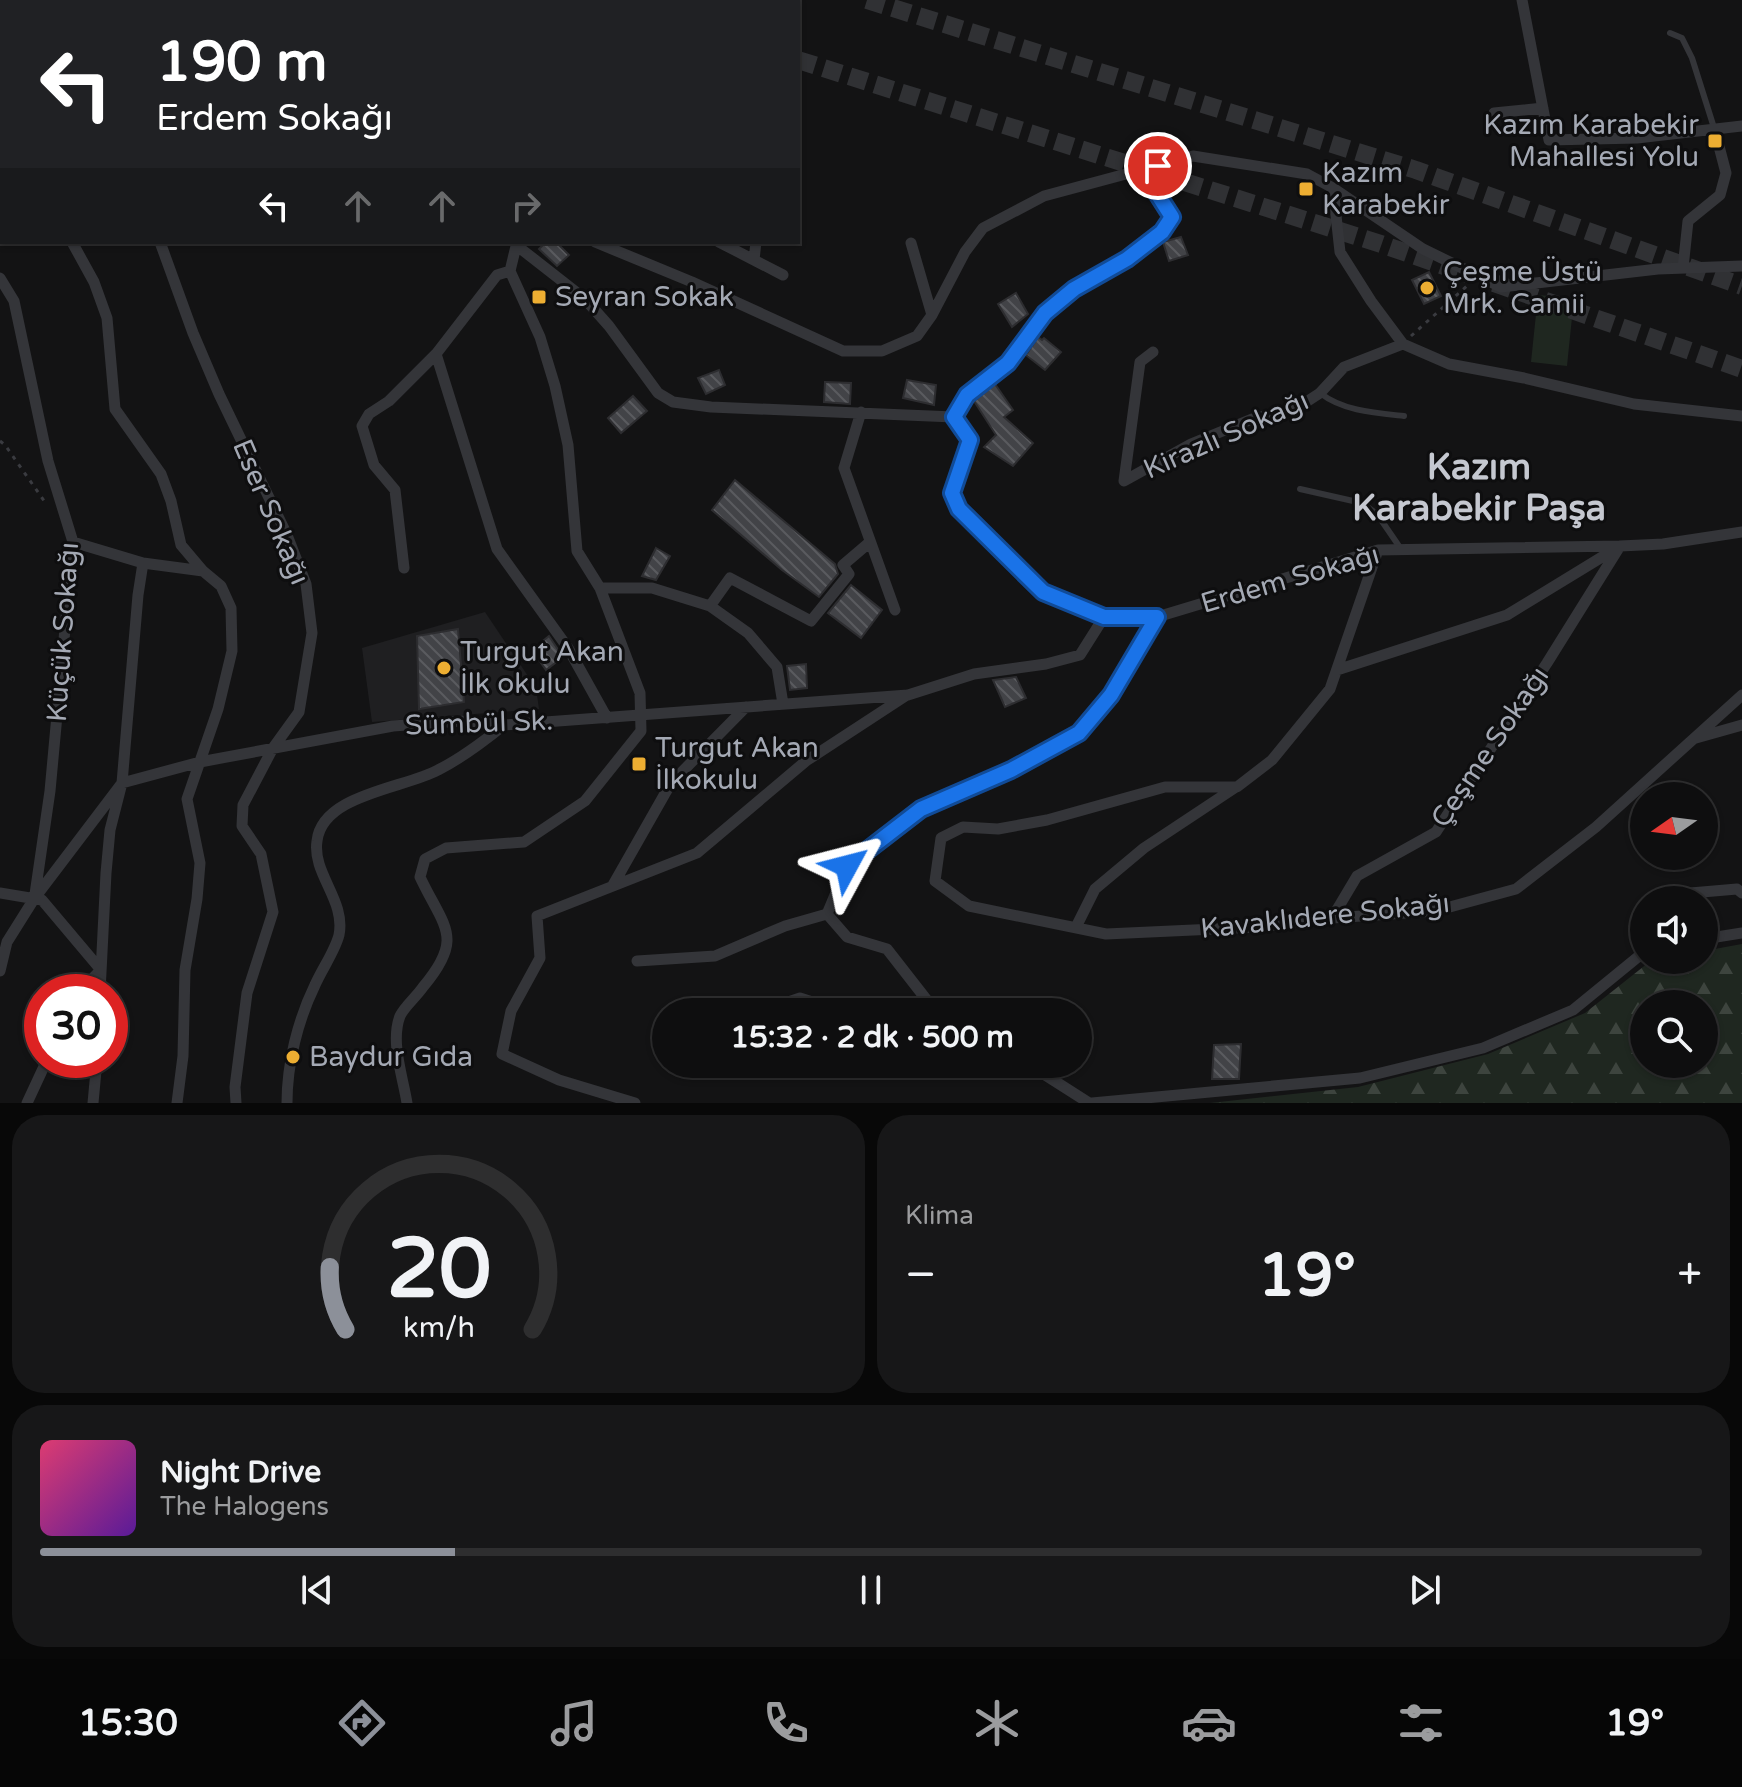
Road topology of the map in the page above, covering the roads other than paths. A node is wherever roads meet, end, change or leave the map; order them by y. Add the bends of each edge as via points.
1 (1522, 0) edge
2 (1670, 33) dead end
3 (1543, 108) junction
4 (1494, 113) dead end
5 (1742, 126) edge
6 (1715, 131) junction
7 (1158, 166) junction
8 (1333, 188) junction
9 (911, 243) dead end
10 (73, 244) edge
11 (161, 244) edge
12 (516, 244) edge
13 (517, 244) edge
14 (600, 244) edge
15 (723, 244) edge
16 (756, 244) edge
17 (754, 260) junction
18 (1742, 266) edge
19 (1683, 268) junction
20 (510, 271) junction
21 (783, 275) dead end
22 (0, 278) edge
23 (932, 315) junction
24 (1403, 344) junction
25 (1153, 352) dead end
26 (436, 354) junction
27 (1320, 393) junction
28 (861, 412) junction
29 (1404, 416) dead end
30 (1742, 416) edge
31 (954, 417) junction
32 (1300, 489) dead end
33 (1742, 532) edge
34 (73, 542) junction
35 (870, 542) junction
36 (1620, 546) junction
37 (1378, 550) junction
38 (1401, 550) junction
39 (143, 563) junction
40 (404, 568) dead end
41 (203, 571) junction
42 (600, 588) junction
43 (710, 606) junction
44 (895, 610) dead end
45 (1104, 617) junction
46 (1157, 617) junction
47 (1337, 670) junction
48 (908, 695) junction
49 (1742, 695) edge
50 (783, 704) junction
51 (746, 707) junction
52 (641, 715) junction
53 (607, 718) junction
54 (504, 725) junction
55 (1742, 725) edge
56 (1694, 739) junction
57 (273, 748) junction
58 (200, 762) junction
59 (122, 783) junction
60 (1237, 787) junction
61 (613, 886) junction
62 (1718, 891) edge
63 (0, 893) edge
64 (1742, 893) edge
65 (34, 899) junction
66 (827, 914) junction
67 (1332, 918) junction
68 (1076, 927) junction
69 (1742, 933) edge
70 (1718, 937) edge
71 (637, 961) dead end
72 (1630, 963) edge
73 (101, 970) junction
74 (0, 971) edge
75 (97, 974) edge
76 (101, 974) edge
77 (925, 998) edge
78 (39, 1078) edge
79 (95, 1078) edge
80 (1051, 1078) edge
81 (27, 1103) edge
82 (93, 1103) edge
83 (177, 1103) edge
84 (236, 1103) edge
85 (287, 1103) edge
86 (407, 1103) edge
87 (635, 1103) edge
88 (1091, 1103) edge

1 - 3 street
2 - 6 lane via 1682,38 1692,58
3 - 4 street
3 - 6 street via 1549,140
5 - 6 street
6 - 19 street via 1726,173 1720,195 1688,221
7 - 8 street via 1193,156 1307,174
7 - 23 street via 1044,196 983,228
7 - 31 street via 1158,195 1172,217 1162,232 1045,313 1008,363 967,395
8 - 19 street via 1423,249 1501,287
8 - 24 street via 1340,252
9 - 23 street
10 - 41 street via 107,318 115,409 161,474 181,545
11 - 57 street, Eser Sokağı via 208,370 306,584 312,633 299,712
12 - 20 street
13 - 28 street via 585,299 651,385 673,402
14 - 23 street via 843,351 882,351 917,336
15 - 17 street
16 - 17 street
17 - 21 street
18 - 19 street
20 - 26 street via 497,275
20 - 42 street via 555,386 568,445 577,551
22 - 34 street, Küçük Sokağı via 14,301 48,461
24 - 27 street, Kirazlı Sokağı via 1344,367
24 - 30 street via 1449,364 1634,404
25 - 27 street, Kirazlı Sokağı via 1140,362 1124,481 1191,444 1252,419 1297,408
26 - 40 street via 362,426 374,465 395,490
26 - 53 street via 497,549 568,648
27 - 29 lane via 1331,402 1363,411
28 - 31 street
28 - 35 street via 844,468
31 - 45 street via 970,440 952,493 959,509 1043,592
32 - 38 lane via 1362,503 1377,514
33 - 36 street, Erdem Sokağı
34 - 39 street
34 - 65 street, Küçük Sokağı via 50,791
35 - 43 street via 843,565 849,574 811,621 730,578
35 - 44 street
36 - 38 street, Erdem Sokağı
36 - 47 street via 1507,615
36 - 67 street, Çeşme Sokağı via 1436,832 1357,876
37 - 38 street, Erdem Sokağı
37 - 46 street, Erdem Sokağı
37 - 47 street
39 - 41 street
39 - 59 street
41 - 58 street via 221,586 231,608 232,651
42 - 43 street via 652,588
42 - 52 street via 640,693
43 - 50 street via 748,633 777,667
45 - 46 street, Erdem Sokağı
45 - 48 street, Sümbül Sk. via 1080,655 974,674
46 - 66 street via 1111,695 1079,733 921,809 847,866
47 - 60 street via 1330,689 1272,760
48 - 50 street, Sümbül Sk.
48 - 61 street via 806,761 697,853
49 - 56 street, Kavaklıdere Sokağı
50 - 51 street, Sümbül Sk.
51 - 52 street, Sümbül Sk.
51 - 61 street via 671,783
52 - 53 street, Sümbül Sk.
52 - 86 street via 641,731 585,801 524,842 446,848 425,859 420,877 448,933 447,952 400,1016 397,1046
53 - 54 street, Sümbül Sk.
54 - 57 street, Sümbül Sk. via 462,721 393,726
54 - 85 street via 435,772 346,805 318,832 318,862 338,908 339,935 303,1011
55 - 56 street
56 - 67 street, Kavaklıdere Sokağı via 1596,827 1516,889 1435,911
57 - 58 street, Sümbül Sk.
57 - 84 street, Eser Sokağı via 243,805 242,826 261,854 273,912 247,993
58 - 59 street, Sümbül Sk.
58 - 83 street via 187,799 200,863 185,970
59 - 65 street
59 - 73 street via 109,845
60 - 68 street via 1144,848 1095,889
60 - 68 street, Kavaklıdere Sokağı via 1165,787 1047,820 998,829 963,827 941,838 935,881 969,906
61 - 87 street via 537,916 540,958 511,1011 502,1054 559,1080
62 - 64 street
63 - 65 street
65 - 73 street via 42,900
65 - 74 street via 7,942
66 - 71 street via 715,956
66 - 77 street via 847,937 887,949
67 - 68 street, Kavaklıdere Sokağı via 1106,934
69 - 70 street
72 - 88 street via 1573,1010 1483,1048 1360,1078
73 - 75 street
73 - 76 street
78 - 81 street
79 - 82 street
80 - 88 street

